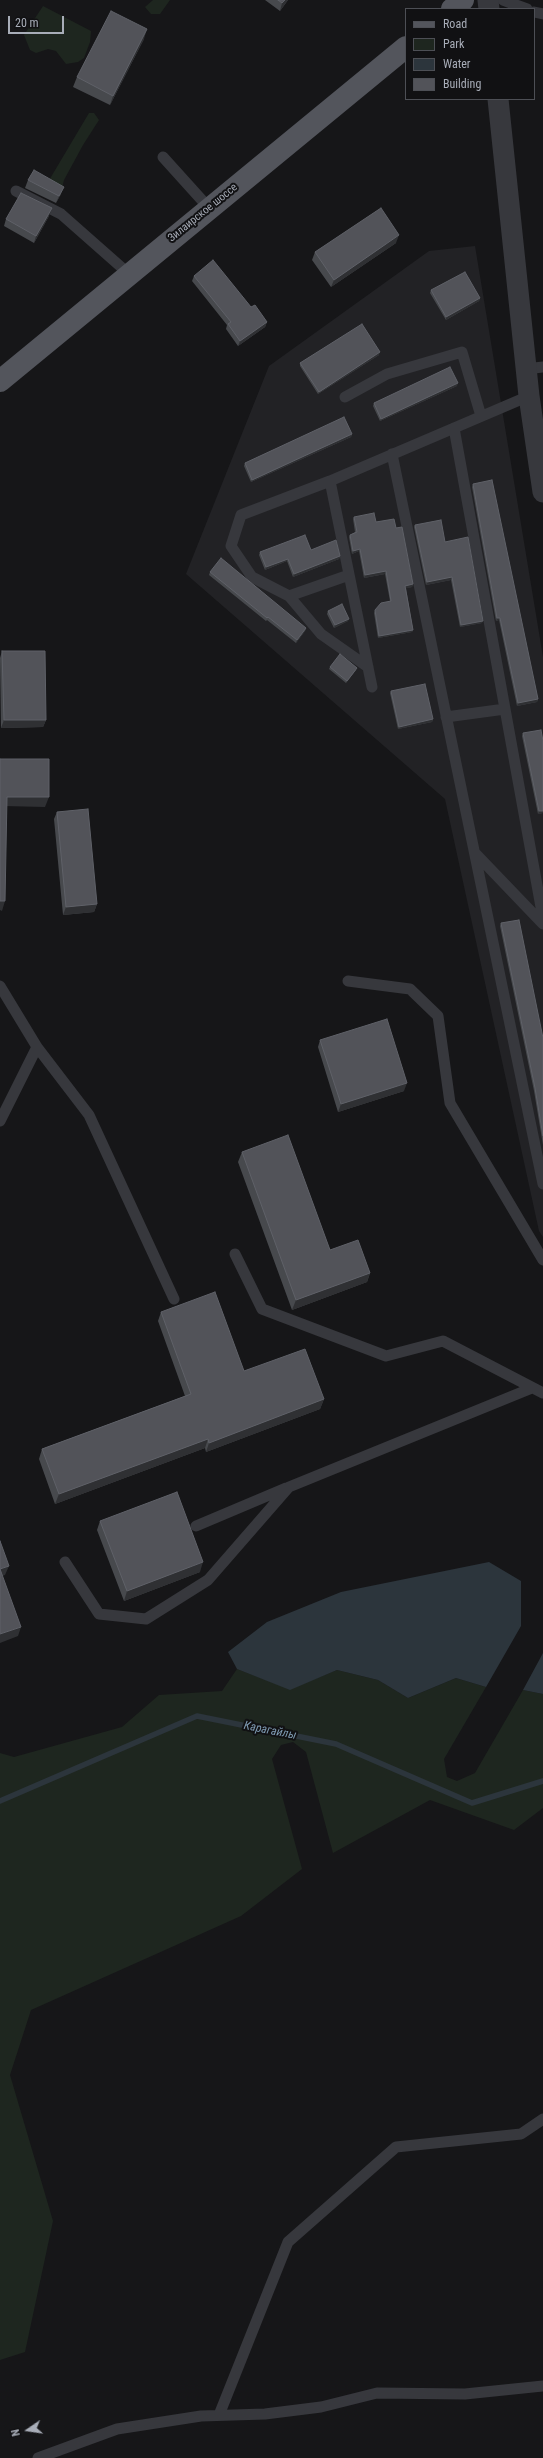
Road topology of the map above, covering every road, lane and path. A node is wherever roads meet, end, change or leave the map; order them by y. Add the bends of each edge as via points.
1 (463, 0) edge
2 (503, 0) edge
3 (453, 8) edge
4 (524, 8) edge
5 (405, 48) edge
6 (498, 100) edge
7 (164, 157) dead end
8 (16, 191) dead end
9 (209, 208) junction
10 (129, 274) junction
11 (534, 368) edge
12 (0, 381) edge
13 (529, 396) junction
14 (345, 397) dead end
15 (481, 416) junction
16 (454, 428) junction
17 (392, 454) junction
18 (330, 480) junction
19 (543, 492) edge
20 (349, 575) junction
21 (289, 596) junction
22 (368, 667) junction
23 (372, 687) dead end
24 (505, 709) junction
25 (446, 717) junction
26 (474, 853) junction
27 (543, 918) edge
28 (543, 924) edge
29 (348, 981) dead end
30 (0, 986) edge
31 (37, 1046) junction
32 (0, 1121) edge
33 (543, 1184) edge
34 (235, 1254) dead end
35 (543, 1260) edge
36 (174, 1299) dead end
37 (532, 1388) junction
38 (543, 1393) edge
39 (289, 1487) junction
40 (196, 1526) dead end
41 (65, 1562) dead end
42 (543, 2119) edge
43 (543, 2386) edge
44 (219, 2416) junction
45 (38, 2458) edge

1 - 3 main road
2 - 4 lane
5 - 9 main road, Зилаирское шоссе
6 - 11 street
7 - 9 lane
8 - 10 lane via 61,214
9 - 10 main road, Зилаирское шоссе
10 - 12 main road, Зилаирское шоссе
11 - 13 street
13 - 15 lane
13 - 19 street
14 - 15 lane via 386,374 462,352
15 - 16 lane
16 - 17 lane
16 - 24 lane
17 - 18 lane
17 - 25 lane
18 - 20 lane
18 - 21 lane via 241,515 231,546 252,577
20 - 21 lane
20 - 22 lane
21 - 22 lane via 321,634
22 - 23 lane
24 - 25 lane
24 - 27 lane
25 - 26 lane
26 - 28 lane
26 - 33 lane
29 - 35 lane via 410,989 438,1016 450,1103
30 - 31 lane
31 - 32 lane
31 - 36 lane via 89,1115
34 - 37 lane via 262,1309 386,1356 443,1341
37 - 38 lane
37 - 39 lane
39 - 40 lane
39 - 41 lane via 208,1580 146,1619 99,1614
42 - 44 lane via 521,2134 396,2147 288,2242
43 - 44 lane via 465,2394 377,2393 321,2407 265,2414
44 - 45 lane via 201,2416 117,2429

